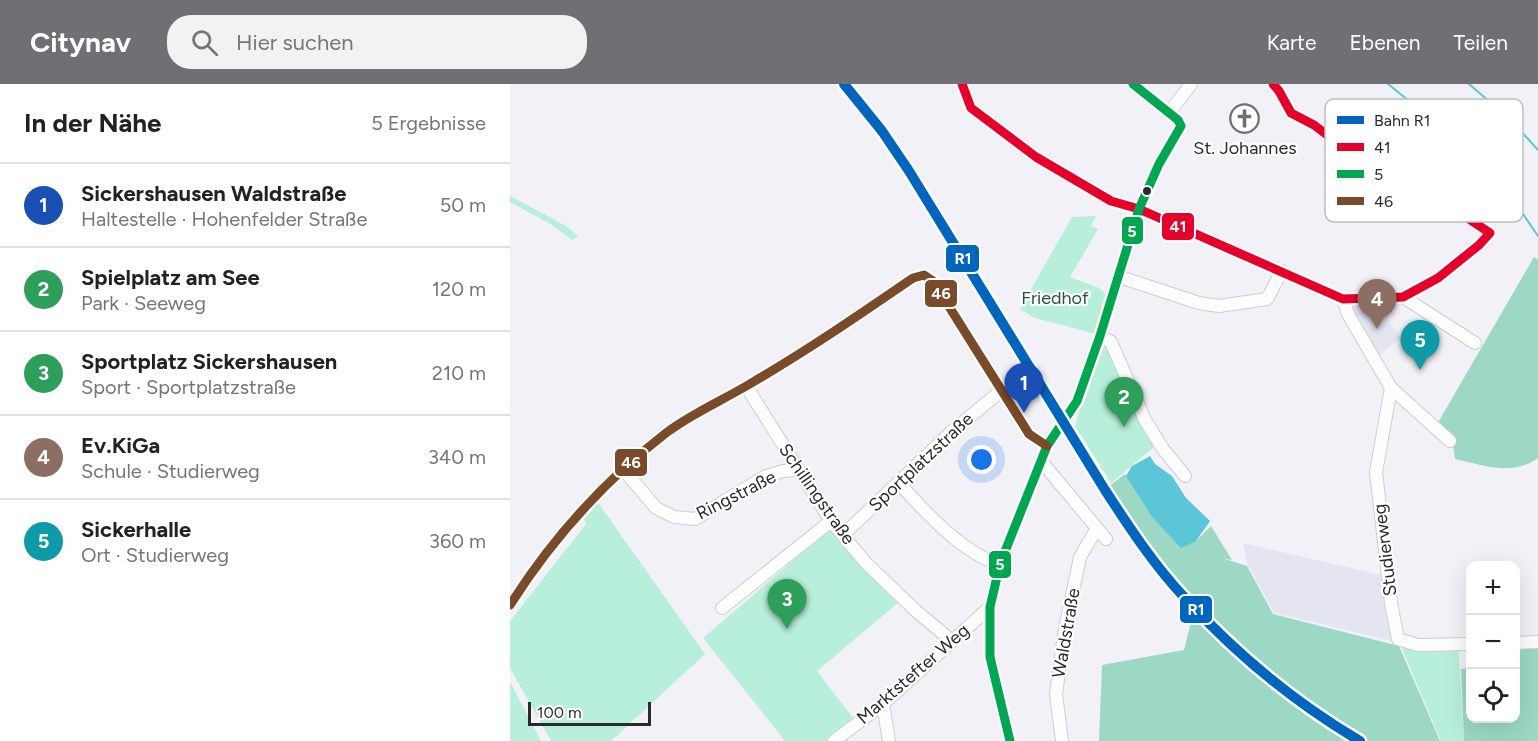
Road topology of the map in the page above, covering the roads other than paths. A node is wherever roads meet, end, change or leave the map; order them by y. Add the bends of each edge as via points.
1 (962, 84) edge
2 (1133, 84) edge
3 (1191, 84) edge
4 (1273, 84) edge
5 (1168, 113) junction
6 (1325, 134) edge
7 (1139, 209) junction
8 (1474, 222) edge
9 (1282, 271) junction
10 (1120, 277) junction
11 (1403, 297) junction
12 (1343, 298) junction
13 (1100, 336) junction
14 (1475, 343) dead end
15 (746, 386) junction
16 (1390, 388) junction
17 (1001, 391) junction
18 (1450, 441) dead end
19 (1047, 446) junction
20 (1041, 461) junction
21 (623, 469) junction
22 (797, 470) junction
23 (1185, 476) dead end
24 (899, 483) junction
25 (831, 521) junction
26 (1096, 530) junction
27 (843, 535) junction
28 (1106, 539) dead end
29 (1000, 564) junction
30 (510, 605) edge
31 (990, 607) junction
32 (722, 608) dead end
33 (952, 641) junction
34 (1538, 642) edge
35 (1520, 643) edge
36 (1466, 644) edge
37 (883, 704) junction
38 (834, 741) edge
39 (889, 741) edge
40 (1010, 741) edge
41 (1062, 741) edge

1 - 7 street via 971,108 1036,157 1111,201
2 - 5 street
3 - 5 street
4 - 6 street via 1287,116 1314,125
5 - 7 street via 1181,126
7 - 9 street
7 - 10 street
8 - 11 street via 1490,233 1438,278
9 - 10 street via 1267,299 1219,306
9 - 12 street
10 - 13 street
11 - 12 street
11 - 14 street
12 - 16 street via 1353,324
13 - 19 street via 1077,401
13 - 23 street via 1111,342 1145,420
15 - 17 street via 832,334 913,278 924,275 933,281
15 - 21 street via 668,432
15 - 22 street, Schillingstraße
16 - 18 street
16 - 36 street, Studierweg via 1376,472 1398,639 1418,645
17 - 19 street via 1029,434
17 - 24 street, Sportplatzstraße
19 - 20 street
20 - 26 street
20 - 29 street
21 - 22 street, Ringstraße via 656,508 674,517 695,519 764,477
21 - 30 street via 574,519 533,569
22 - 25 street, Schillingstraße
24 - 27 street, Sportplatzstraße
24 - 29 street via 924,511 979,557
25 - 27 street, Schillingstraße
25 - 32 street
26 - 28 street
26 - 41 street, Waldstraße via 1080,557 1064,634 1056,694
27 - 33 street, Schillingstraße via 866,563
29 - 31 street
31 - 33 street, Marktstefter Weg
31 - 40 street via 990,657
33 - 37 street, Marktstefter Weg
34 - 35 street
37 - 38 street, Marktstefter Weg
37 - 39 street

